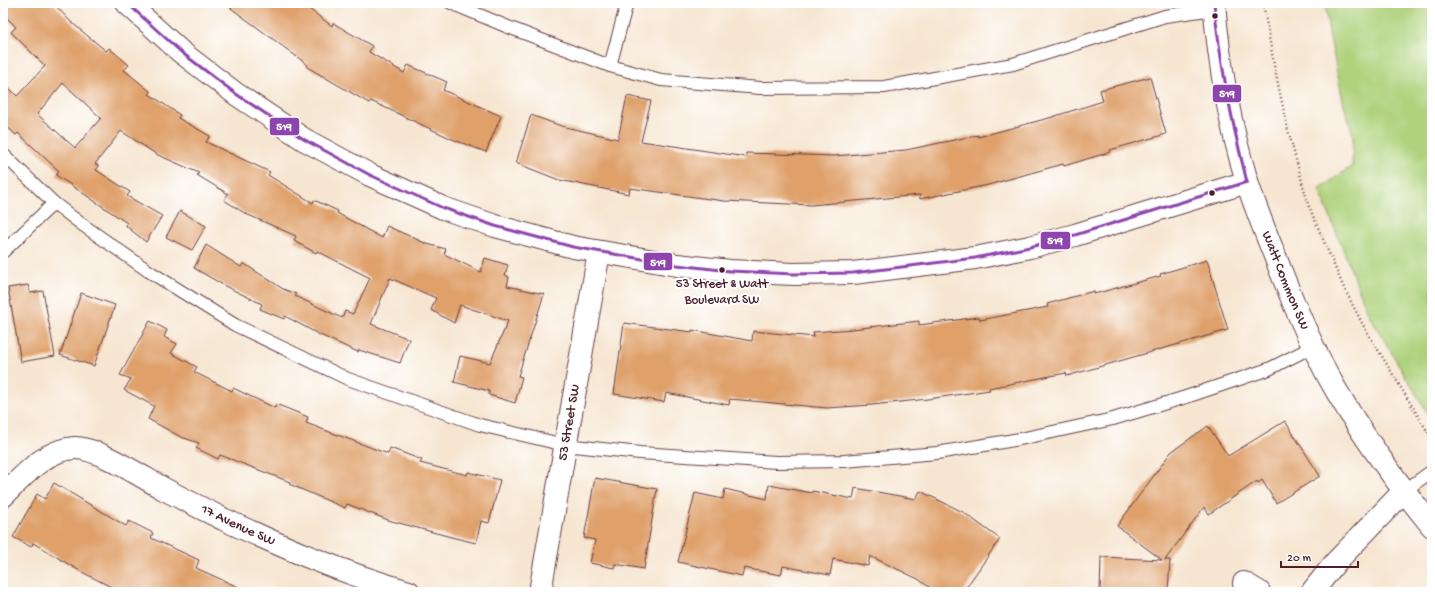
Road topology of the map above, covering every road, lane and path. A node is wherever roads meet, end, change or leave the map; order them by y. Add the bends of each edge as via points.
1 (127, 3) edge
2 (451, 3) edge
3 (626, 3) edge
4 (1263, 3) edge
5 (1214, 6) edge
6 (610, 66) junction
7 (3, 154) edge
8 (1247, 182) junction
9 (54, 203) junction
10 (3, 252) edge
11 (599, 252) junction
12 (1314, 346) junction
13 (1432, 439) edge
14 (565, 445) junction
15 (1432, 471) edge
16 (1404, 491) junction
17 (3, 496) edge
18 (1432, 526) edge
19 (409, 592) edge
20 (540, 592) edge
21 (1312, 592) edge

1 - 11 street via 182,52 236,94 305,140 370,175 443,208 495,226
2 - 6 lane via 508,28
3 - 6 lane
4 - 13 path via 1288,130 1308,204 1343,286 1363,325
5 - 6 lane via 1165,16 1013,64 884,87 760,88 661,80
5 - 8 street, Watt Common SW via 1226,96
7 - 9 lane
8 - 11 street via 1075,235 975,258 928,265 853,273 793,274 677,265
8 - 12 street, Watt Common SW via 1291,297
9 - 10 lane
9 - 14 lane via 147,270 235,325 341,376 480,425
11 - 14 street, 53 Street SW
12 - 14 lane via 1269,369 1113,419 1020,440 937,453 844,461 777,462
12 - 16 street, Watt Common SW via 1336,389
14 - 20 street, 53 Street SW
15 - 16 lane
16 - 18 street, Watt Common SW
16 - 21 street via 1339,558
17 - 19 street, 17 Avenue SW via 50,455 62,450 81,448 105,456 216,515 287,548

